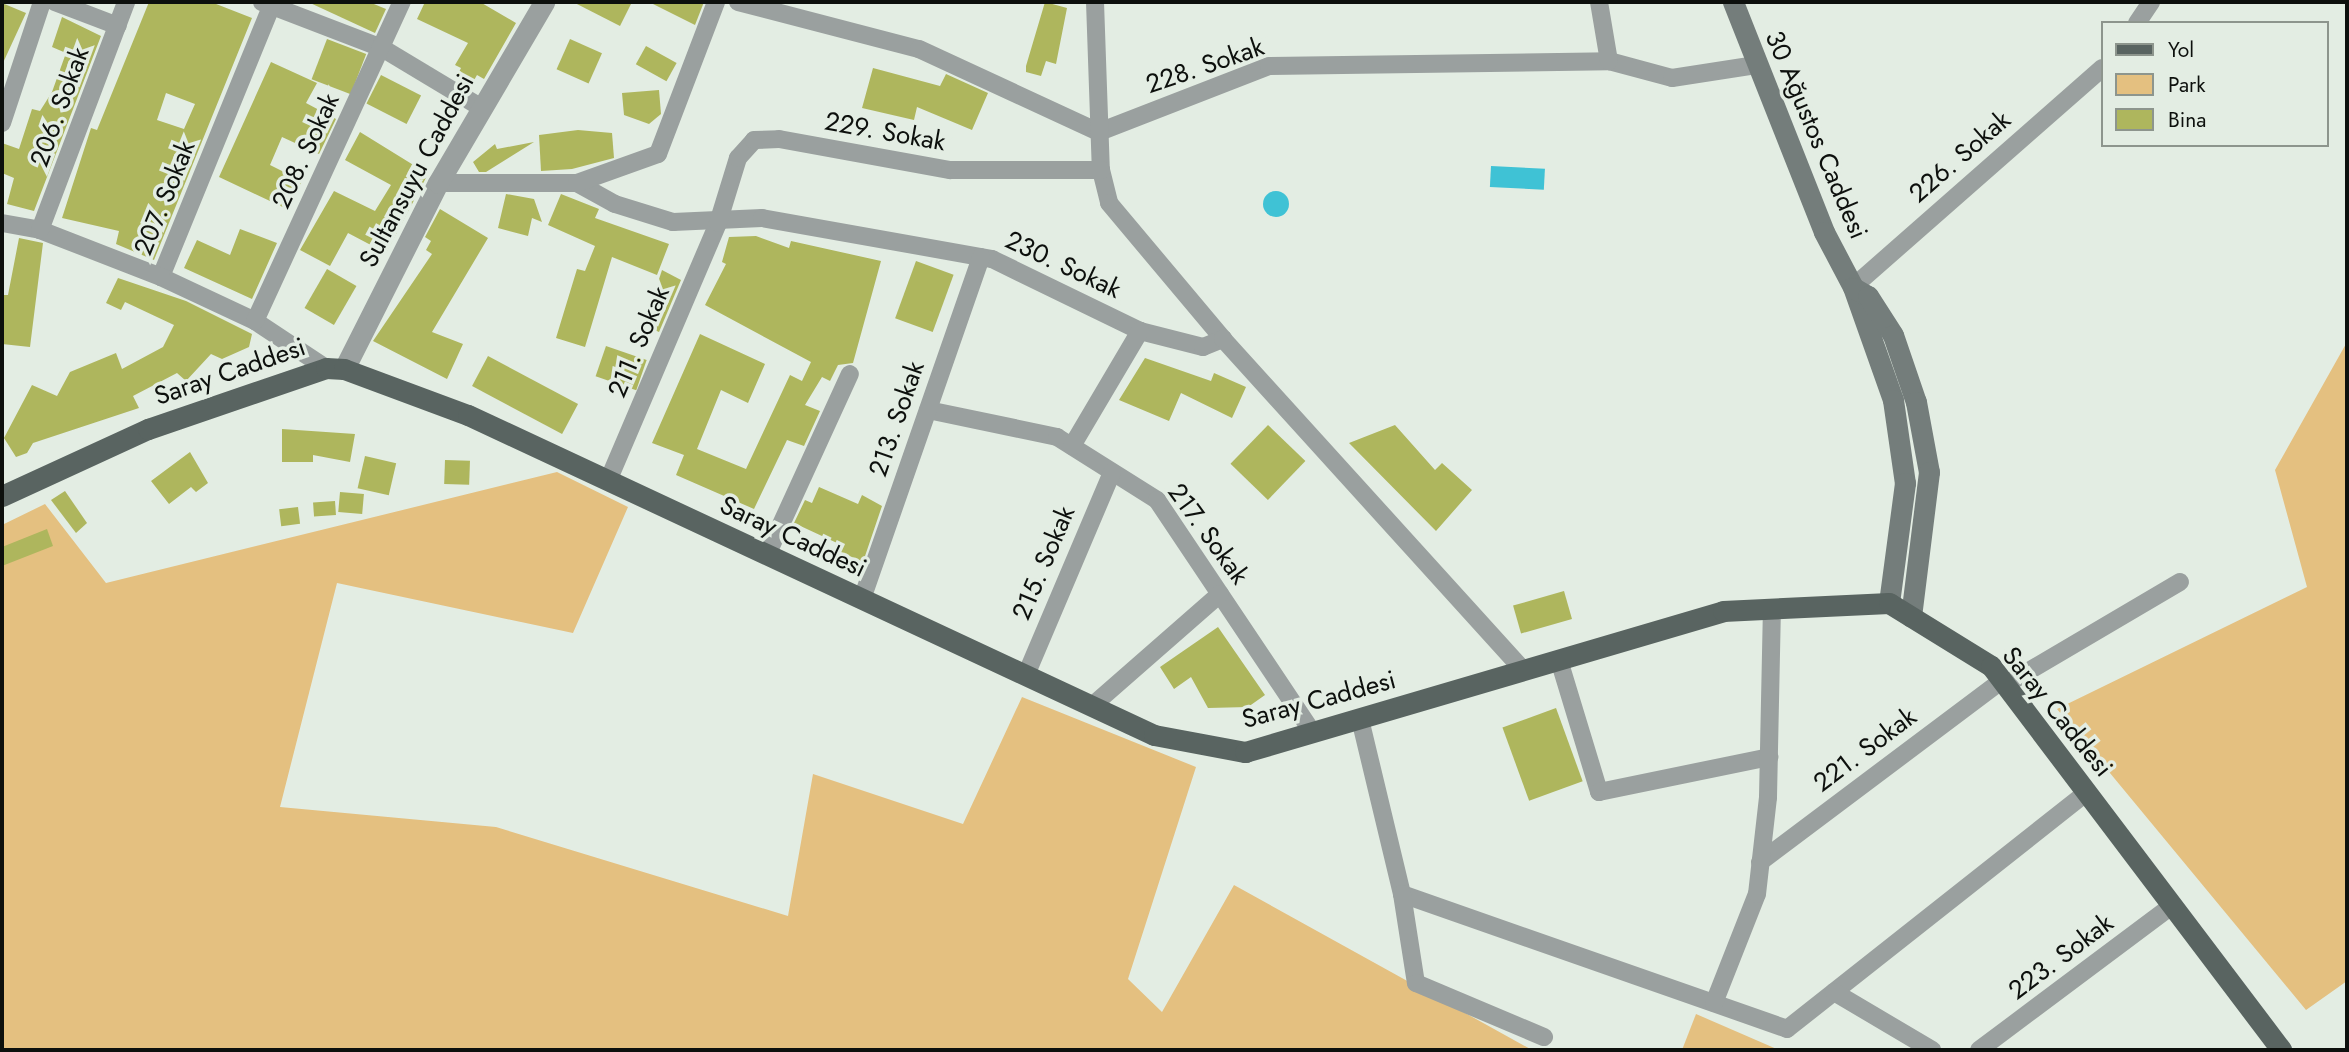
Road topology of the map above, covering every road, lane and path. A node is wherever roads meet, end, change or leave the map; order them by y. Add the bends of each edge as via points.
1 (42, 2) edge
2 (55, 2) edge
3 (126, 2) edge
4 (402, 2) edge
5 (544, 2) edge
6 (716, 2) edge
7 (738, 2) edge
8 (1095, 2) edge
9 (1599, 2) edge
10 (1733, 2) edge
11 (2151, 2) edge
12 (269, 3) edge
13 (2138, 21) edge
14 (118, 26) junction
15 (382, 48) junction
16 (1609, 61) junction
17 (1756, 65) junction
18 (2100, 70) edge
19 (480, 107) junction
20 (2, 123) edge
21 (1100, 132) junction
22 (1101, 170) junction
23 (438, 183) junction
24 (577, 183) junction
25 (2, 223) edge
26 (718, 223) junction
27 (40, 230) junction
28 (981, 257) junction
29 (161, 277) junction
30 (1853, 287) junction
31 (255, 321) junction
32 (1140, 331) junction
33 (1223, 339) junction
34 (335, 369) junction
35 (850, 374) dead end
36 (928, 410) junction
37 (1072, 446) junction
38 (1112, 472) junction
39 (608, 481) junction
40 (2, 496) edge
41 (766, 555) junction
42 (2180, 582) dead end
43 (1220, 594) junction
44 (862, 599) junction
45 (1889, 603) junction
46 (1772, 608) junction
47 (1911, 617) junction
48 (1559, 660) junction
49 (1524, 671) junction
50 (1026, 675) junction
51 (2004, 683) junction
52 (1092, 706) junction
53 (1360, 719) junction
54 (1313, 733) junction
55 (1769, 757) junction
56 (2087, 792) junction
57 (1760, 862) junction
58 (1402, 894) junction
59 (2174, 905) junction
60 (1834, 992) junction
61 (1714, 1003) junction
62 (1544, 1037) dead end
63 (1932, 1050) edge
64 (1979, 1050) edge
65 (2281, 1050) edge

1 - 20 street
2 - 14 street
3 - 14 street, 206. Sokak
4 - 15 street, 208. Sokak
5 - 19 street, Sultansuyu Caddesi
6 - 24 street via 658,154
7 - 21 street via 759,12 919,49
8 - 21 street
9 - 16 street
10 - 17 main road, 30 Ağustos Caddesi
11 - 13 street
12 - 15 street
12 - 29 street, 207. Sokak
14 - 27 street, 206. Sokak
15 - 19 street
15 - 31 street, 208. Sokak
16 - 17 street, 228. Sokak via 1672,79
16 - 21 street, 228. Sokak via 1269,66
17 - 30 main road, 30 Ağustos Caddesi via 1824,232
18 - 30 street, 226. Sokak
19 - 23 street, Sultansuyu Caddesi
21 - 22 street
22 - 26 street, 229. Sokak via 938,169 766,137 745,147 738,158
22 - 33 street via 1116,216
23 - 24 street, 230. Sokak
23 - 34 street, Sultansuyu Caddesi
24 - 26 street, 230. Sokak via 644,216
25 - 27 street
26 - 28 street, 230. Sokak via 762,218
26 - 39 street, 211. Sokak
27 - 29 street
28 - 32 street, 230. Sokak
28 - 36 street, 213. Sokak
29 - 31 street, 207. Sokak
30 - 45 main road, 30 Ağustos Caddesi via 1894,400 1905,483
30 - 47 main road, 30 Ağustos Caddesi via 1868,296 1894,335 1916,402 1929,472
31 - 34 street, 207. Sokak
32 - 33 street, 230. Sokak via 1203,346
32 - 37 street
33 - 49 street
34 - 39 main road, Saray Caddesi via 468,415
34 - 40 main road, Saray Caddesi via 148,429
35 - 41 street
36 - 37 street, 217. Sokak via 1057,437
36 - 44 street, 213. Sokak
37 - 38 street, 217. Sokak
38 - 43 street, 217. Sokak via 1157,500
38 - 50 street, 215. Sokak
39 - 41 main road, Saray Caddesi
41 - 44 main road, Saray Caddesi
42 - 51 street, 221. Sokak
43 - 52 street
43 - 54 street, 217. Sokak
44 - 50 main road, Saray Caddesi
45 - 46 main road, Saray Caddesi
45 - 47 main road, Saray Caddesi
46 - 48 main road, Saray Caddesi via 1723,611
46 - 55 street
47 - 51 main road, Saray Caddesi via 1990,666
48 - 49 main road, Saray Caddesi
48 - 55 street via 1599,792
49 - 53 main road, Saray Caddesi
50 - 52 main road, Saray Caddesi
51 - 56 main road, Saray Caddesi
51 - 57 street, 221. Sokak
52 - 54 main road, Saray Caddesi via 1154,735 1245,752
53 - 54 main road, Saray Caddesi
53 - 58 street
55 - 57 street
56 - 59 main road, Saray Caddesi
56 - 60 street
57 - 61 street via 1757,894
58 - 61 street
58 - 62 street via 1416,983
59 - 64 street, 223. Sokak
59 - 65 main road, Saray Caddesi
60 - 61 street via 1787,1029
60 - 63 street

